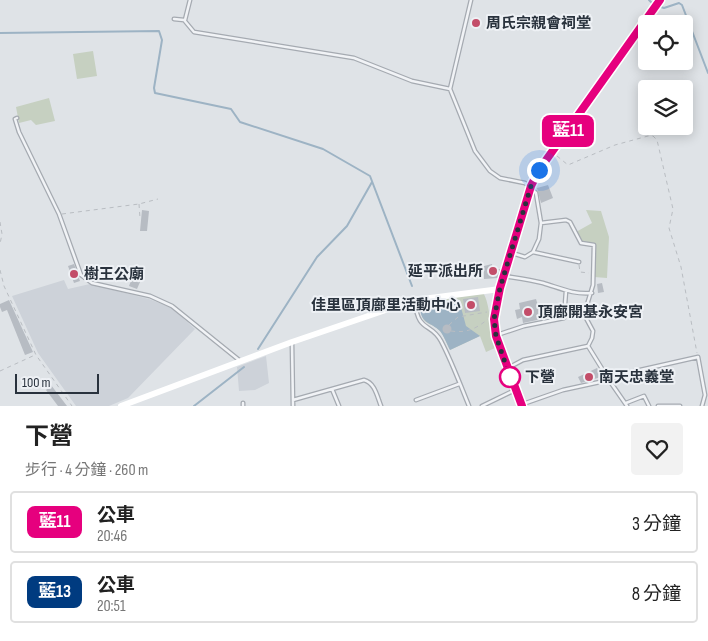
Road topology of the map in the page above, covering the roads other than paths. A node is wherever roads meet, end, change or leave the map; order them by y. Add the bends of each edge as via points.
1 (190, 0) edge
2 (471, 0) edge
3 (660, 0) edge
4 (174, 20) dead end
5 (184, 20) junction
6 (450, 88) junction
7 (17, 118) dead end
8 (531, 186) junction
9 (541, 223) junction
10 (533, 252) junction
11 (512, 253) junction
12 (579, 262) road end
13 (504, 276) junction
14 (500, 288) junction
15 (566, 291) junction
16 (592, 293) junction
17 (415, 300) junction
18 (496, 336) junction
19 (292, 342) junction
20 (588, 346) junction
21 (240, 361) junction
22 (506, 368) junction
23 (609, 380) junction
24 (460, 384) junction
25 (332, 389) junction
26 (517, 389) junction
27 (293, 400) junction
28 (416, 400) dead end
29 (626, 404) edge
30 (522, 405) edge
31 (121, 406) edge
32 (293, 406) edge
33 (338, 406) edge
34 (381, 406) edge
35 (469, 406) edge
36 (483, 406) edge
37 (649, 406) edge
38 (658, 406) edge
39 (680, 406) edge
40 (702, 406) edge

1 - 5 lane
2 - 6 lane
3 - 8 street
4 - 5 lane
5 - 6 lane via 194,32 354,58 412,81
6 - 8 lane via 475,151 490,171 500,178
7 - 21 lane via 19,132 59,214 81,275 86,280 150,296 172,306
8 - 9 lane via 540,208
8 - 11 street
9 - 10 lane
9 - 16 lane via 566,220 581,243 594,245
10 - 11 lane via 525,257
10 - 12 lane
11 - 13 street
13 - 14 street
13 - 15 lane via 544,283
14 - 17 street
14 - 18 street via 494,319
15 - 16 lane
15 - 18 lane via 564,318 524,326
16 - 20 lane via 586,308 586,318 593,331
17 - 19 street
17 - 24 lane via 421,323 440,339
18 - 22 street
19 - 21 street
19 - 27 lane
20 - 22 lane via 523,360
20 - 23 lane
21 - 31 street
22 - 26 street
23 - 29 lane
23 - 30 lane via 563,390
23 - 40 lane via 698,357 705,395
24 - 28 lane
24 - 35 lane
25 - 27 lane
25 - 33 lane
25 - 34 lane via 370,381
26 - 30 street
26 - 36 lane
27 - 32 lane
29 - 37 lane via 644,396
38 - 39 lane

